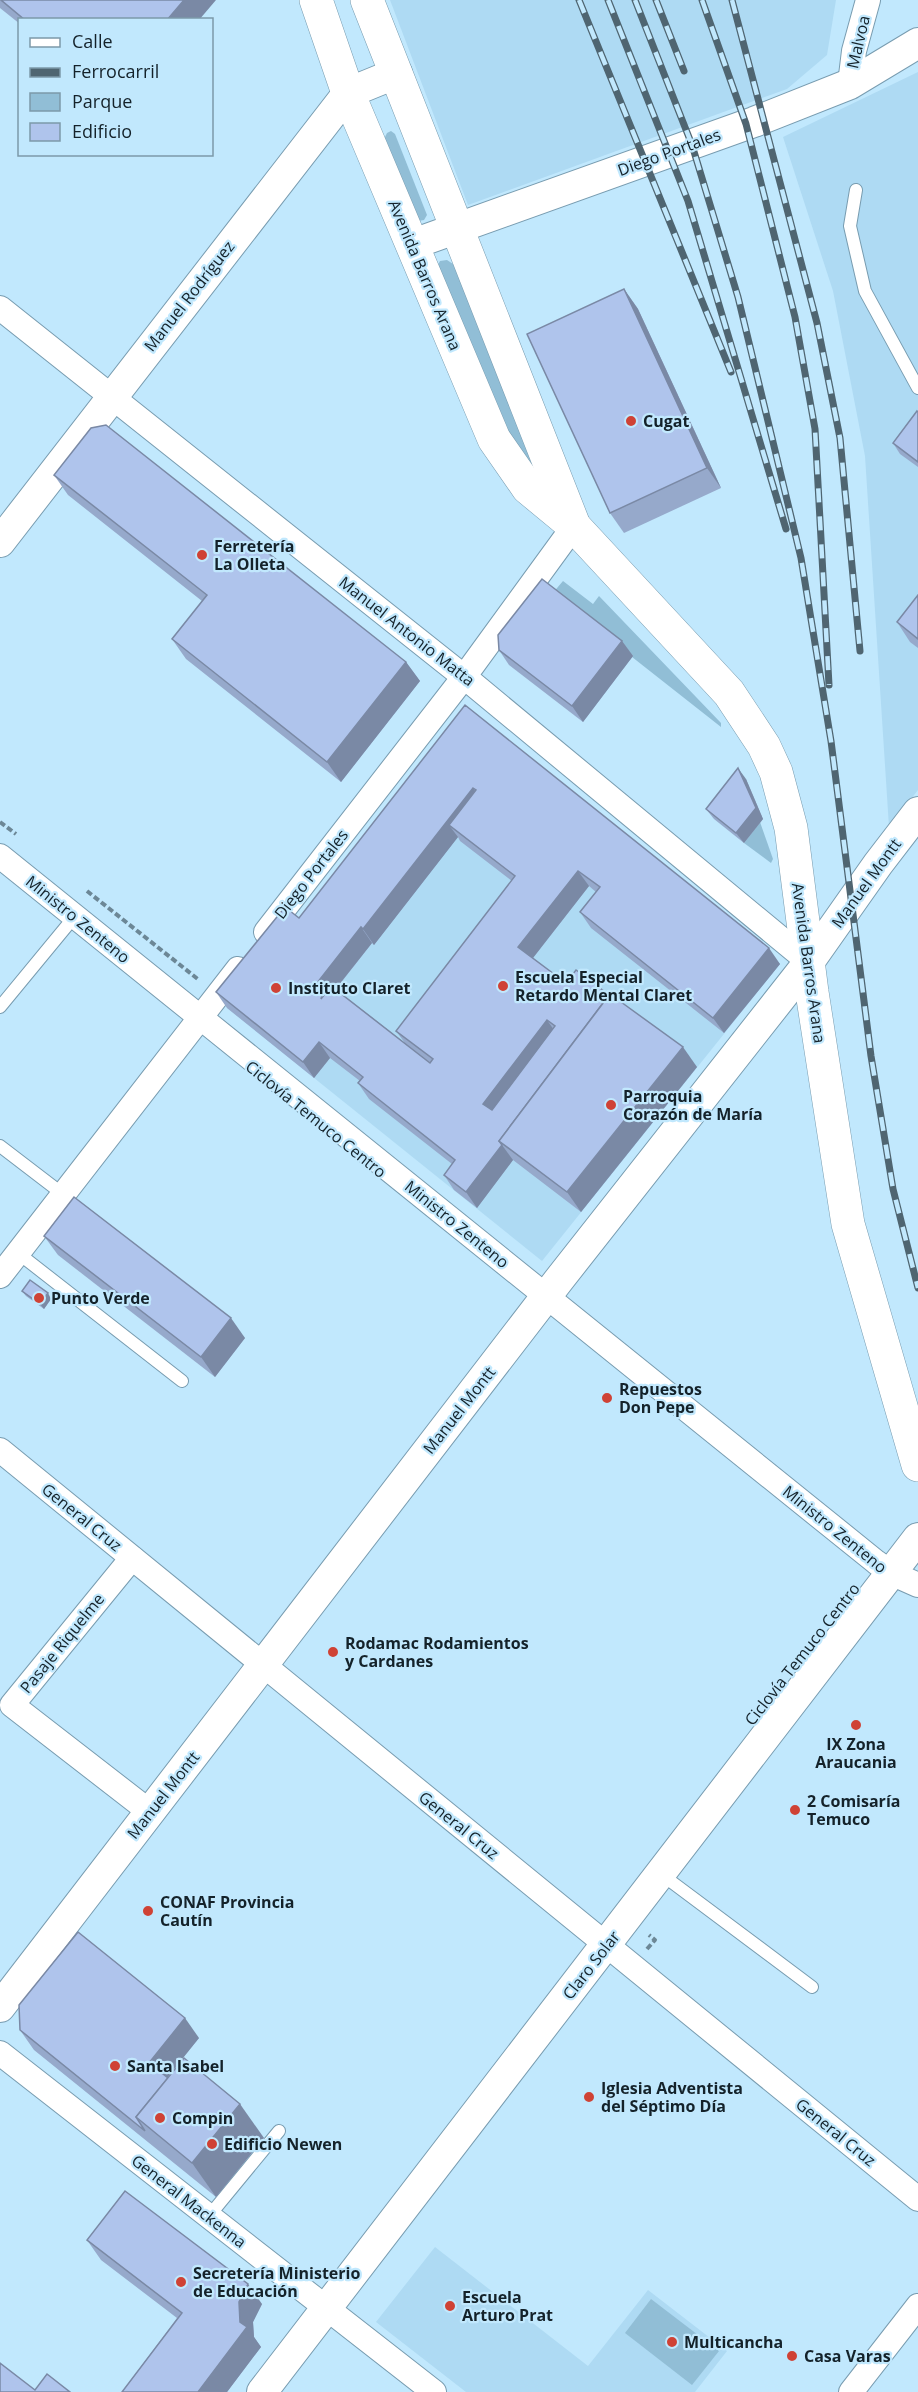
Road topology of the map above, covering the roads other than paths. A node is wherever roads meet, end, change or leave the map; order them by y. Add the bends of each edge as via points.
1 (316, 0) edge
2 (368, 0) edge
3 (868, 0) edge
4 (918, 43) edge
5 (397, 73) junction
6 (850, 84) junction
7 (348, 93) junction
8 (855, 190) dead end
9 (459, 227) junction
10 (413, 244) junction
11 (0, 308) edge
12 (918, 388) edge
13 (111, 396) junction
14 (574, 526) junction
15 (0, 543) edge
16 (464, 677) junction
17 (918, 812) edge
18 (0, 856) edge
19 (75, 916) junction
20 (809, 962) junction
21 (0, 1007) edge
22 (201, 1017) junction
23 (0, 1146) edge
24 (64, 1195) junction
25 (18, 1253) junction
26 (0, 1276) edge
27 (546, 1296) junction
28 (182, 1381) dead end
29 (0, 1450) edge
30 (918, 1464) edge
31 (918, 1538) edge
32 (132, 1558) junction
33 (891, 1574) junction
34 (918, 1585) edge
35 (263, 1665) junction
36 (150, 1812) junction
37 (661, 1874) junction
38 (606, 1945) junction
39 (812, 1987) dead end
40 (0, 2007) edge
41 (0, 2054) edge
42 (279, 2130) dead end
43 (918, 2199) edge
44 (209, 2217) junction
45 (918, 2306) edge
46 (327, 2309) junction
47 (262, 2392) edge
48 (434, 2392) edge
49 (851, 2392) edge

1 - 7 main road, Avenida Barros Arana
2 - 5 main road, Avenida Barros Arana
3 - 6 street, Malvoa via 854,51
4 - 6 street, Diego Portales
5 - 7 street, Manuel Rodríguez
5 - 9 main road, Avenida Barros Arana
6 - 9 street, Diego Portales via 692,145
7 - 10 main road, Avenida Barros Arana
7 - 13 street, Manuel Rodríguez
8 - 12 lane via 850,226 865,291
9 - 10 street, Diego Portales
9 - 14 main road, Avenida Barros Arana
10 - 14 main road, Avenida Barros Arana via 494,439 528,488
11 - 13 street, Manuel Antonio Matta
13 - 15 street, Manuel Rodríguez
13 - 16 street, Manuel Antonio Matta
14 - 16 street, Diego Portales
14 - 20 main road, Avenida Barros Arana via 729,693 764,746 782,790 791,828
16 - 20 street, Manuel Antonio Matta
16 - 22 street, Diego Portales
17 - 20 street, Manuel Montt
18 - 19 street, Ministro Zenteno
19 - 21 lane
19 - 22 street, Ministro Zenteno
20 - 27 street, Manuel Montt
20 - 30 main road, Avenida Barros Arana via 848,1224
22 - 24 street, Diego Portales
22 - 27 street, Ministro Zenteno
23 - 24 lane
24 - 25 street, Diego Portales
25 - 26 street, Diego Portales
25 - 28 lane
27 - 33 street, Ministro Zenteno
27 - 35 street, Manuel Montt
29 - 32 street, General Cruz
31 - 33 street, Claro Solar
32 - 35 street, General Cruz
32 - 36 street, Pasaje Riquelme via 12,1705
33 - 34 street, Ministro Zenteno
33 - 37 street, Claro Solar
35 - 36 street, Manuel Montt
35 - 38 street, General Cruz
36 - 40 street, Manuel Montt
37 - 38 street, Claro Solar
37 - 39 lane
38 - 43 street, General Cruz
38 - 46 street, Claro Solar
41 - 44 street, General Mackenna
42 - 44 lane
44 - 46 street, General Mackenna
45 - 49 street
46 - 47 street, Claro Solar
46 - 48 street, General Mackenna

